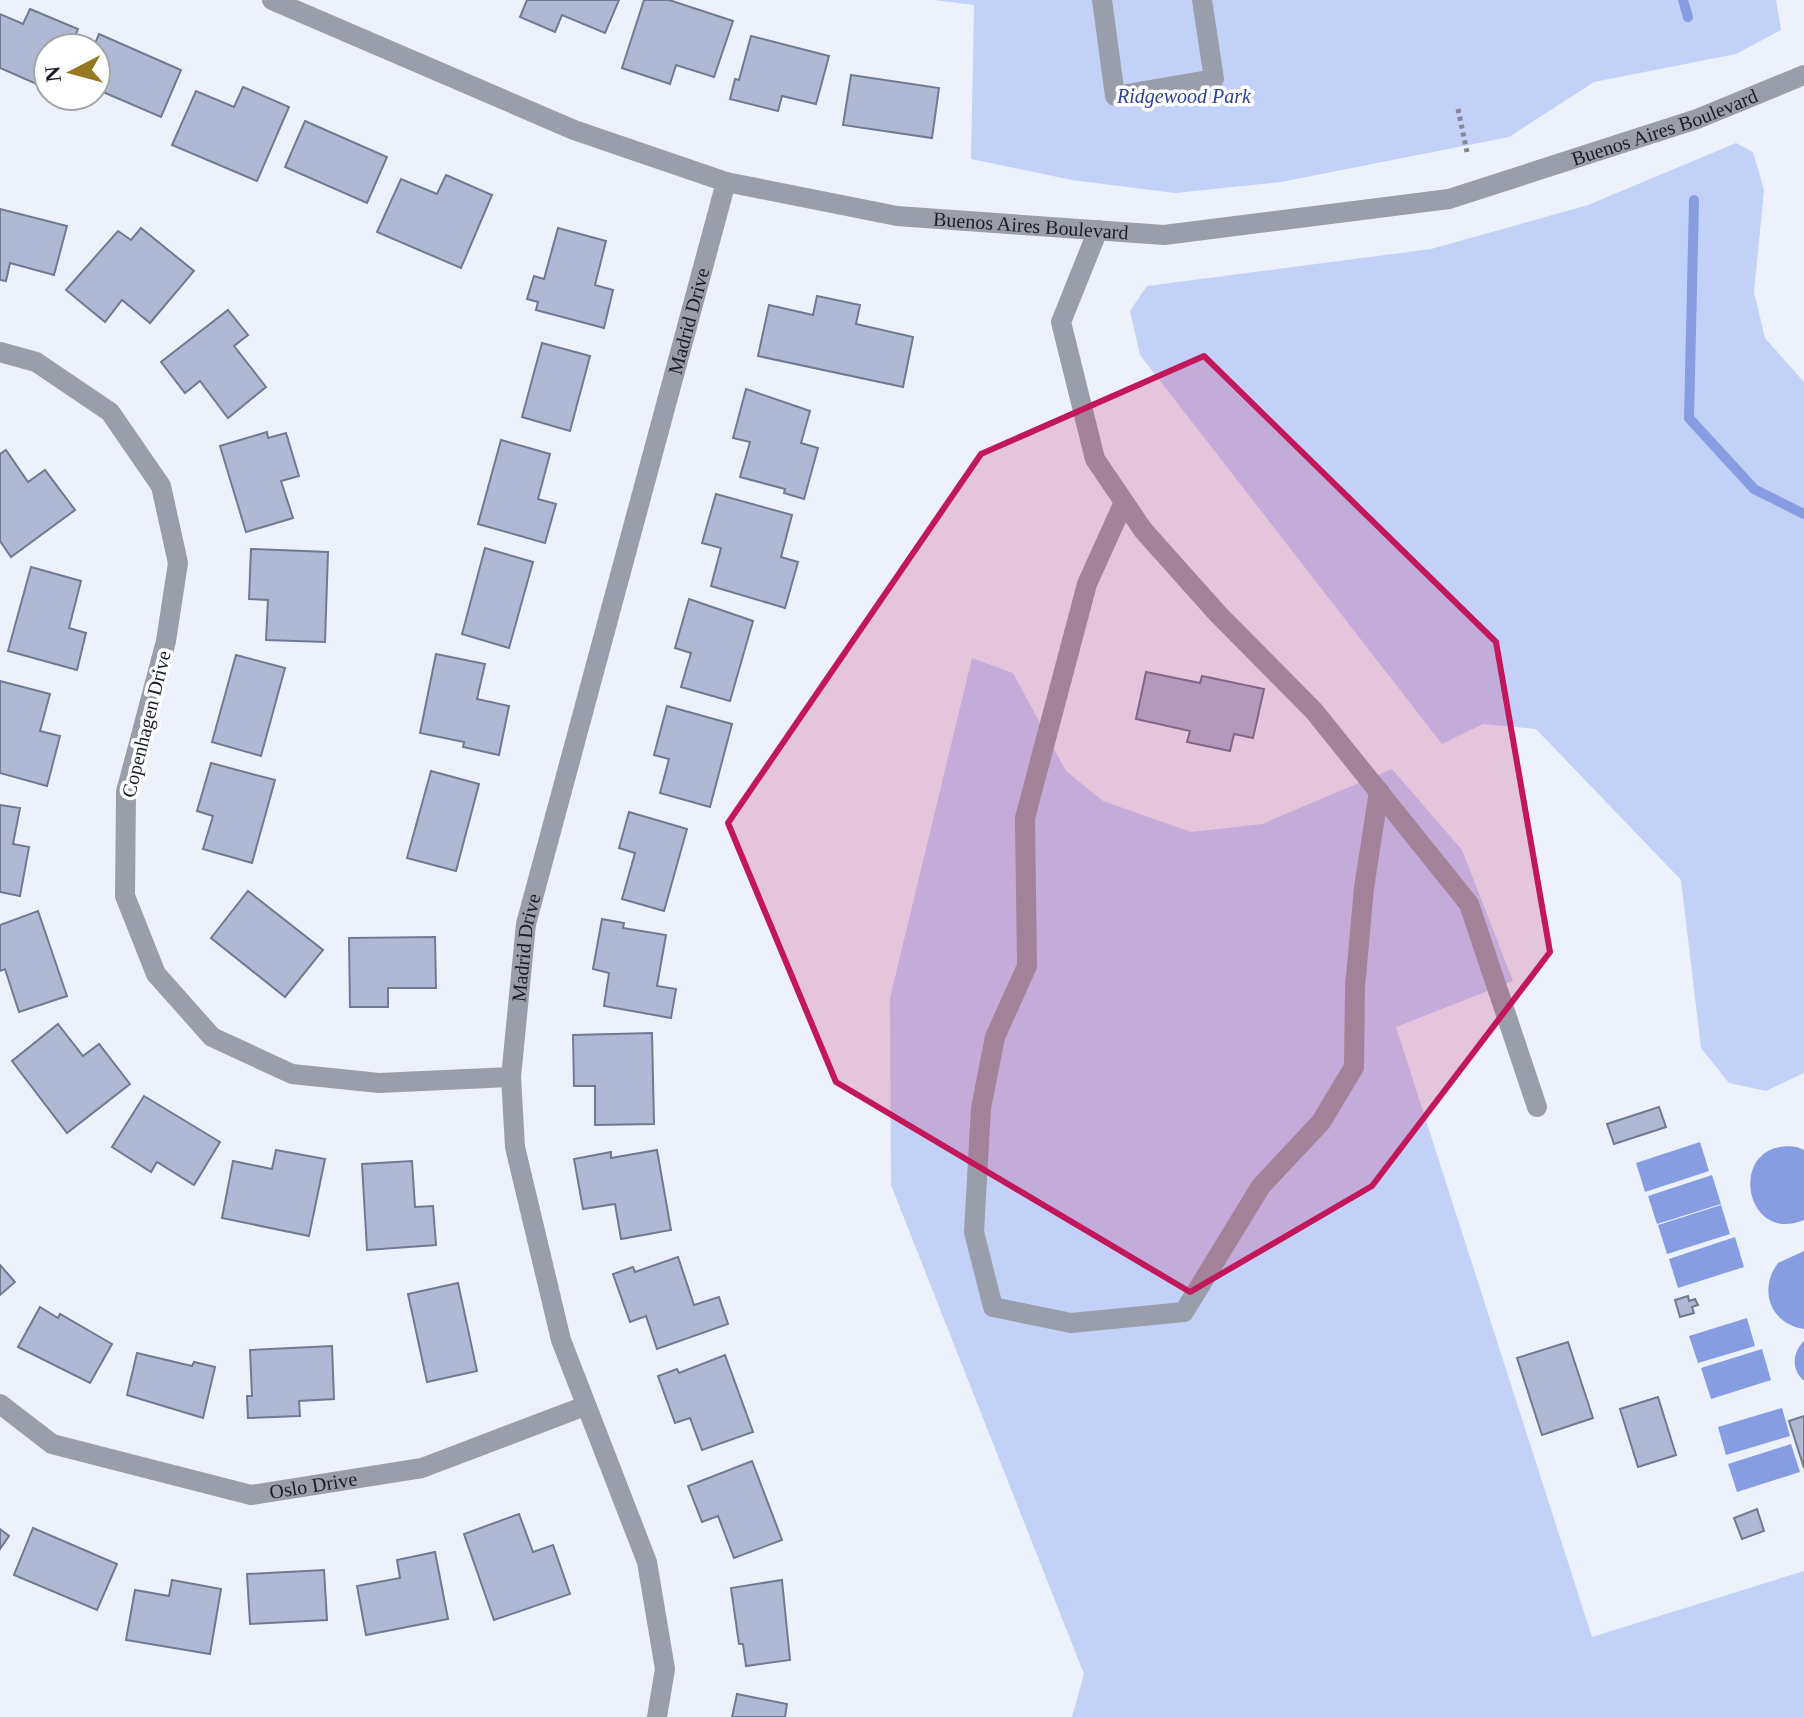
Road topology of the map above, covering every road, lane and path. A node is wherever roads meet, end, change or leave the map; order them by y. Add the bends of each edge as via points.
1 (272, 0) edge
2 (1102, 0) edge
3 (1202, 0) edge
4 (1804, 75) edge
5 (1458, 109) dead end
6 (1467, 152) dead end
7 (726, 182) junction
8 (1098, 230) junction
9 (0, 352) edge
10 (1124, 502) junction
11 (1379, 791) junction
12 (511, 1077) junction
13 (1537, 1107) dead end
14 (0, 1404) edge
15 (585, 1406) junction
16 (657, 1717) edge

1 - 7 street, Buenos Aires Boulevard via 574,130
2 - 3 street via 1115,96 1214,79
4 - 8 street, Buenos Aires Boulevard via 1697,119 1449,199 1164,235
5 - 6 path
7 - 8 street, Buenos Aires Boulevard via 897,216
7 - 12 street, Madrid Drive via 526,924
8 - 10 street via 1061,322 1095,459
9 - 12 street, Copenhagen Drive via 36,362 110,412 161,486 178,563 166,641 126,792 125,896 156,974 212,1037 292,1074 379,1083
10 - 11 street via 1143,530 1314,711
10 - 11 street via 1087,584 1025,818 1027,966 995,1037 981,1108 974,1232 993,1307 1071,1323 1184,1312 1261,1186 1321,1122 1354,1067 1356,973
11 - 13 street via 1469,904
12 - 15 street, Madrid Drive via 515,1147 561,1340
14 - 15 street, Oslo Drive via 52,1444 251,1495 422,1468
15 - 16 street, Madrid Drive via 647,1562 665,1669

